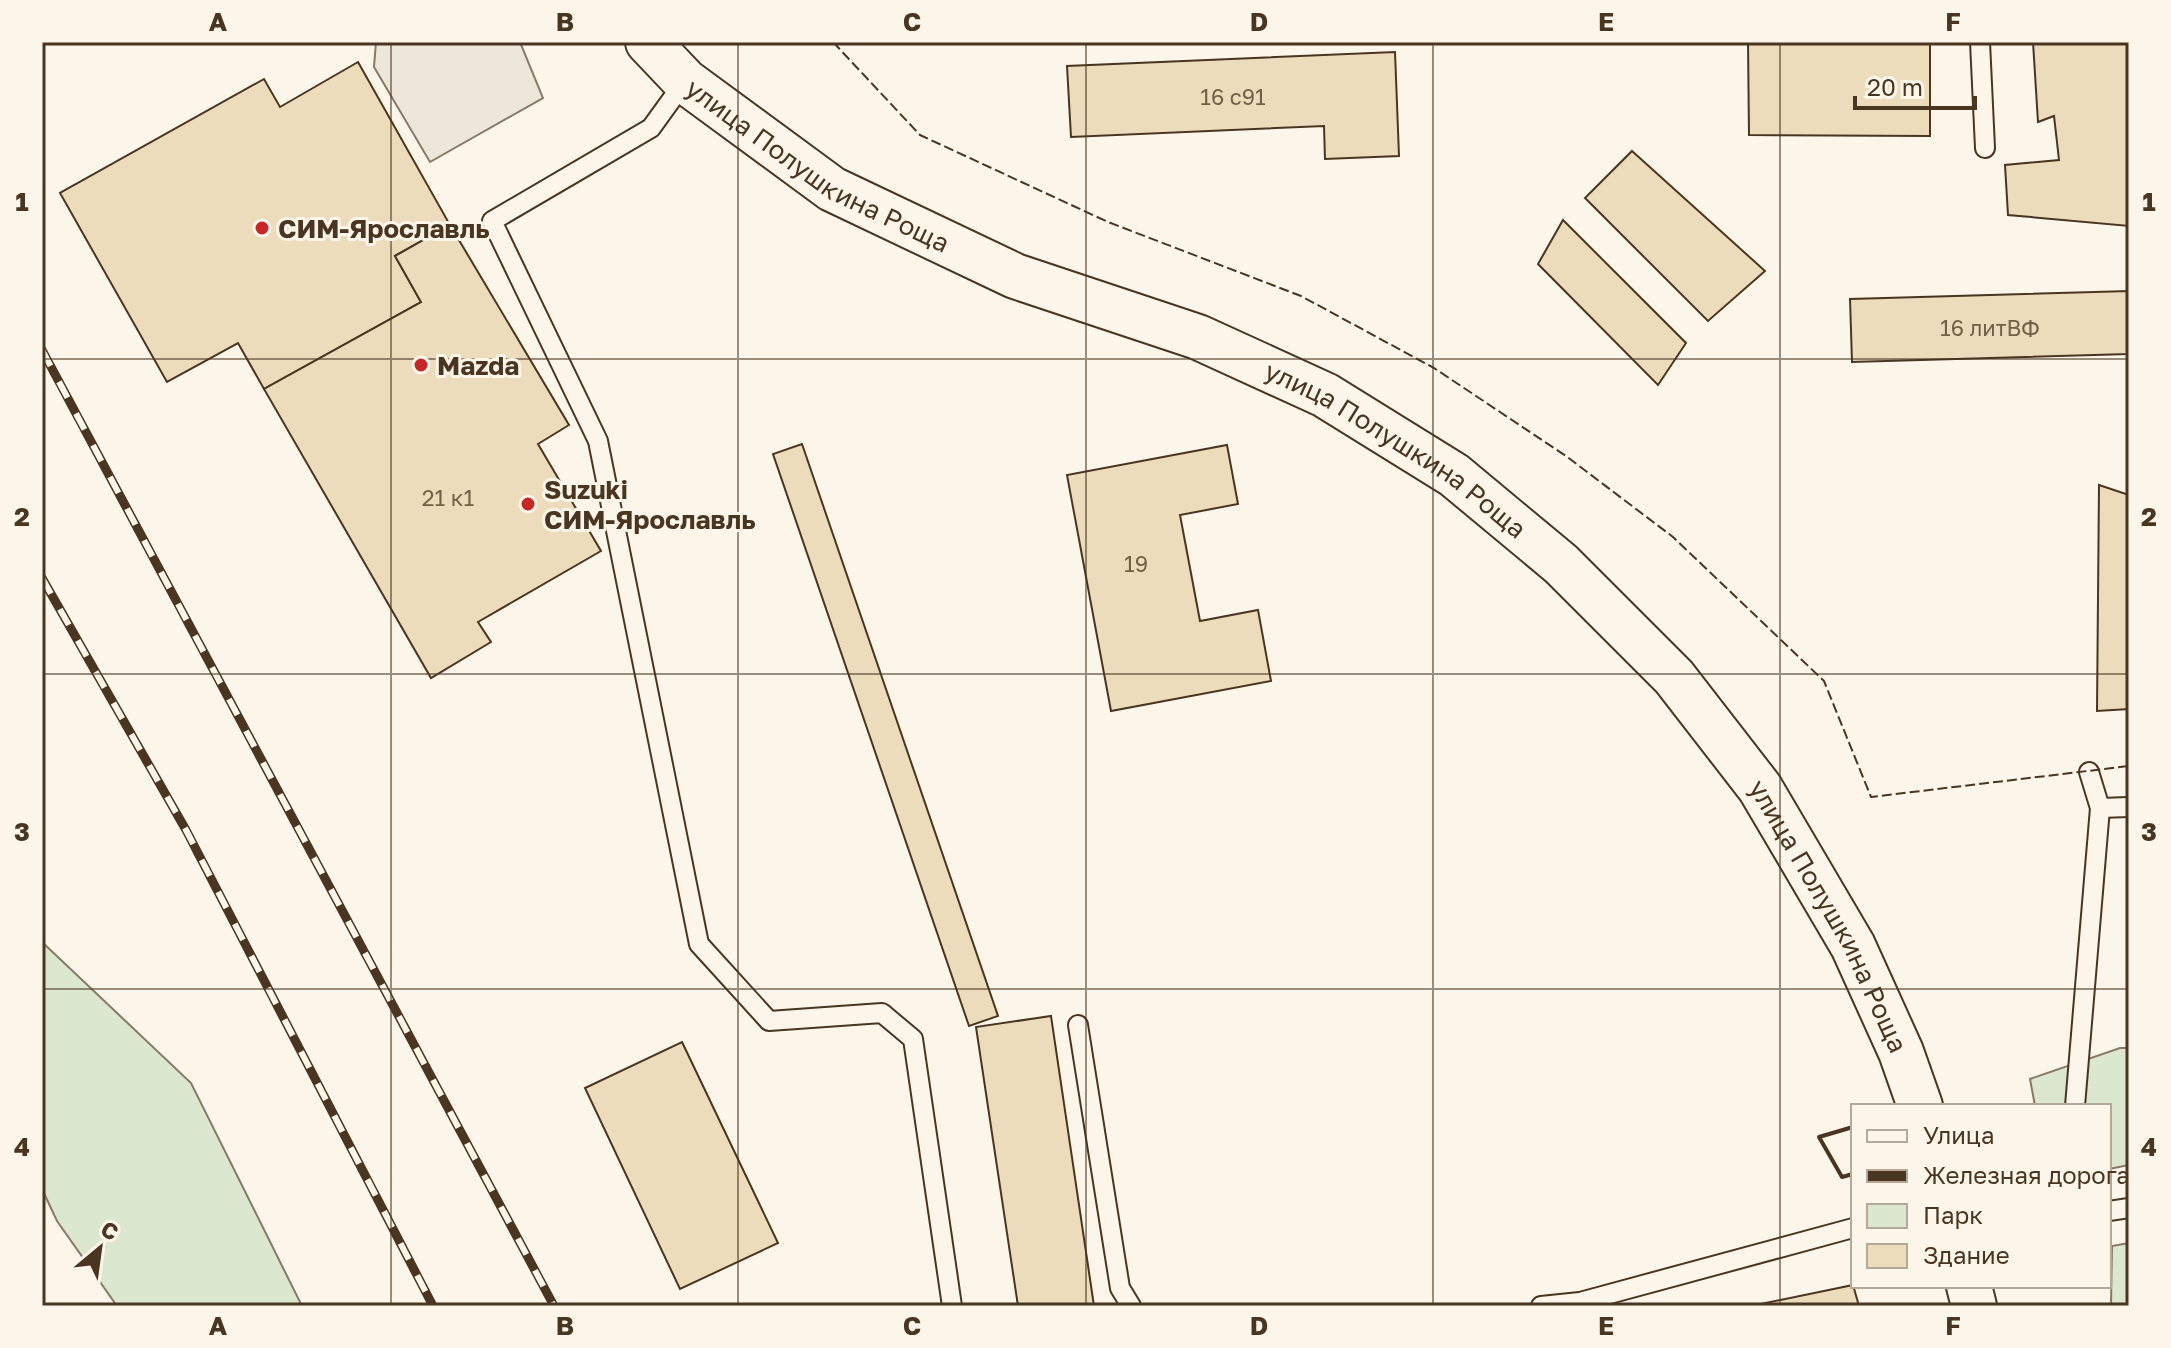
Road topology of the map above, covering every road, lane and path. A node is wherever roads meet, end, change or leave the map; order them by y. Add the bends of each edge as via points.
1 (648, 42) edge
2 (1980, 42) edge
3 (685, 81) junction
4 (1985, 148) dead end
5 (2089, 772) dead end
6 (2129, 807) edge
7 (2100, 808) junction
8 (1078, 1025) dead end
9 (1919, 1104) edge
10 (2075, 1104) edge
11 (1851, 1229) edge
12 (952, 1306) edge
13 (1131, 1306) edge
14 (1541, 1306) edge

1 - 3 main road, улица Полушкина Роща
2 - 4 lane
3 - 9 main road, улица Полушкина Роща via 832,189 1015,276 1198,337 1325,395 1454,475 1561,564 1674,677 1760,788 1853,946
3 - 12 lane via 651,128 492,221 598,441 699,944 769,1021 882,1013 913,1039
5 - 7 lane
6 - 7 lane
7 - 10 lane
8 - 13 lane via 1120,1288
11 - 14 lane via 1580,1302

